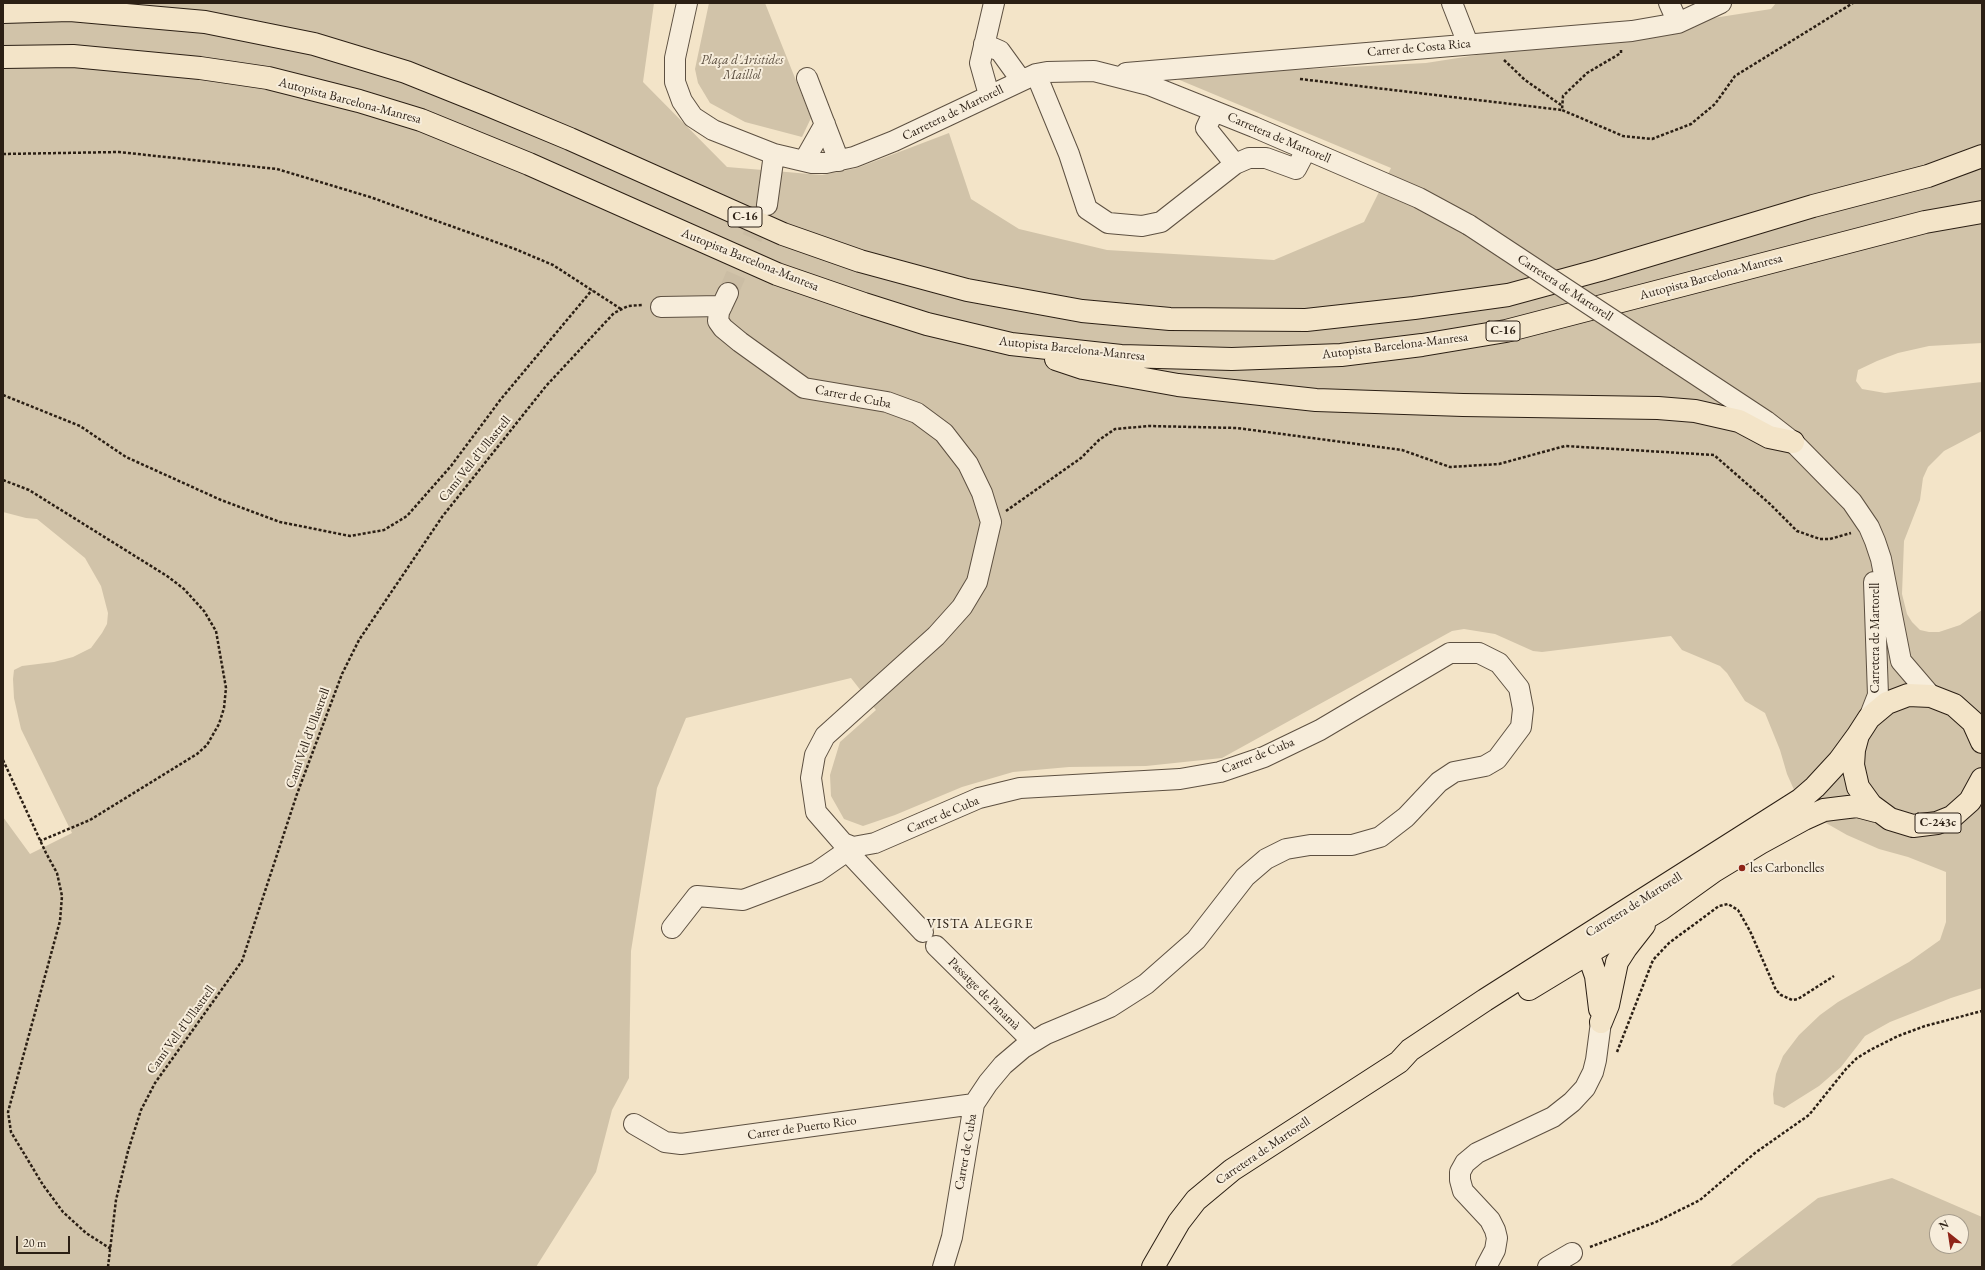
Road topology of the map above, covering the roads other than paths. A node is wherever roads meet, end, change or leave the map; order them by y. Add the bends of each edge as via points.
1 (687, 3) edge
2 (994, 3) edge
3 (1452, 3) edge
4 (1669, 3) edge
5 (1721, 3) edge
6 (3, 12) edge
7 (1678, 23) junction
8 (984, 44) junction
9 (1468, 44) junction
10 (3, 57) edge
11 (1112, 74) junction
12 (1029, 77) junction
13 (807, 78) dead end
14 (989, 95) junction
15 (1214, 111) junction
16 (825, 124) junction
17 (1306, 150) junction
18 (774, 154) junction
19 (1982, 156) edge
20 (804, 161) junction
21 (839, 161) junction
22 (1235, 164) junction
23 (1982, 170) edge
24 (1928, 176) junction
25 (767, 204) tunnel mouth
26 (1982, 212) edge
27 (661, 307) road end
28 (1011, 344) junction
29 (1792, 442) junction
30 (1881, 559) junction
31 (1931, 696) junction
32 (1959, 708) junction
33 (1982, 709) edge
34 (1863, 726) junction
35 (1982, 742) edge
36 (1982, 779) edge
37 (1876, 811) junction
38 (850, 850) junction
39 (1661, 909) junction
40 (1616, 916) junction
41 (672, 928) dead end
42 (1588, 953) junction
43 (1545, 979) junction
44 (1598, 989) junction
45 (1601, 1022) junction
46 (1033, 1042) junction
47 (1399, 1062) junction
48 (974, 1104) junction
49 (634, 1124) dead end
50 (1572, 1253) road end
51 (943, 1267) edge
52 (1153, 1267) edge
53 (1486, 1267) edge
54 (1548, 1267) edge

1 - 18 street, Carretera de Martorell / C-243c via 675,58 676,82 682,101 693,117 713,130
2 - 8 street
3 - 9 street
4 - 7 street
5 - 7 street, Carrer de Costa Rica
6 - 24 main road, C-16 via 70,10 205,22 314,44 406,72 570,139 783,234 860,261 967,290 1082,311 1163,318 1306,320 1508,295 1813,206
7 - 9 street, Carrer de Costa Rica via 1621,31
8 - 12 street via 1000,51
8 - 14 street via 980,63
9 - 11 street, Carrer de Costa Rica
10 - 28 main road, Autopista Barcelona-Manresa / C-16 via 73,56 200,68 268,78 359,101 421,120 529,164 777,274 927,324
11 - 12 street, Carretera de Martorell / C-243c via 1081,71 1047,72
11 - 15 street, Carretera de Martorell / C-243c via 1149,85
12 - 14 street, Carretera de Martorell / C-243c
12 - 22 street via 1069,154 1087,210 1108,222 1142,226 1161,222
13 - 16 street
14 - 21 street, Carretera de Martorell / C-243c via 872,151
15 - 17 street, Carretera de Martorell / C-243c
15 - 22 street via 1206,128
16 - 20 street
16 - 21 street
17 - 22 street via 1296,169 1266,158 1248,158
17 - 29 street, Carretera de Martorell / C-243c, bridge via 1419,198 1468,225 1766,421
18 - 20 street, Carretera de Martorell / C-243c
18 - 25 street
19 - 24 main road
20 - 21 street, Carretera de Martorell / C-243c
23 - 24 main road, C-16
26 - 28 main road, Autopista Barcelona-Manresa / C-16 via 1925,222 1506,330 1422,345 1341,355 1232,359 1121,356
27 - 38 street, Carrer de Cuba via 725,299 718,321 723,328 804,388 887,402 917,413 944,433 968,464 982,493 991,522 977,582 962,606 936,636 825,736 816,755 811,778 816,812
28 - 29 main road via 1083,368 1178,385 1316,400 1695,411 1739,421 1769,436
29 - 30 street, Carretera de Martorell / C-243c via 1852,502 1869,527
30 - 31 street, Carretera de Martorell / C-243c via 1901,661
30 - 34 street, Carretera de Martorell / C-243c via 1874,580 1878,695
31 - 32 main road, C-243c
31 - 34 main road, C-243c via 1916,695 1893,700 1880,707
32 - 33 main road
32 - 35 main road, C-243c via 1973,722
34 - 37 main road, C-243c via 1854,750 1854,772 1862,793
34 - 40 main road, Carretera de Martorell / C-243c via 1839,761 1800,800
36 - 37 main road, C-243c via 1965,807 1952,817 1937,823 1905,825
37 - 39 main road, Carretera de Martorell / C-243c via 1857,806 1846,807 1824,810 1804,819 1760,843
38 - 41 street via 817,872 743,900 697,896
38 - 46 street, Passatge de Panamà via 930,939
38 - 46 street, Carrer de Cuba via 875,844 979,798 1020,788 1180,779 1220,772 1264,757 1320,730 1450,653 1479,653 1499,663 1519,688 1523,709 1521,727 1497,759 1485,766 1454,772 1439,782 1406,817 1380,837 1352,846 1310,845 1286,849 1266,859 1245,877 1196,940 1146,984 1110,1007
39 - 42 main road, Carretera de Martorell / C-243c
39 - 45 main road via 1641,928 1617,962 1608,1005
40 - 42 main road via 1598,933
40 - 47 main road, Carretera de Martorell / C-243c via 1410,1050
42 - 43 main road, Carretera de Martorell / C-243c
42 - 44 main road
43 - 44 main road via 1572,976 1582,978
43 - 47 main road, Carretera de Martorell / C-243c via 1414,1059
44 - 45 main road
45 - 53 street via 1593,1072 1585,1088 1572,1102 1553,1117 1477,1153 1465,1163 1460,1172 1463,1191 1490,1220 1495,1230 1495,1250
46 - 48 street, Carrer de Cuba via 1003,1065
47 - 52 main road, Carretera de Martorell / C-243c via 1255,1154 1215,1183 1196,1200 1178,1222
48 - 49 street, Carrer de Puerto Rico via 681,1144 665,1142
48 - 51 street, Carrer de Cuba via 952,1237
50 - 54 street

